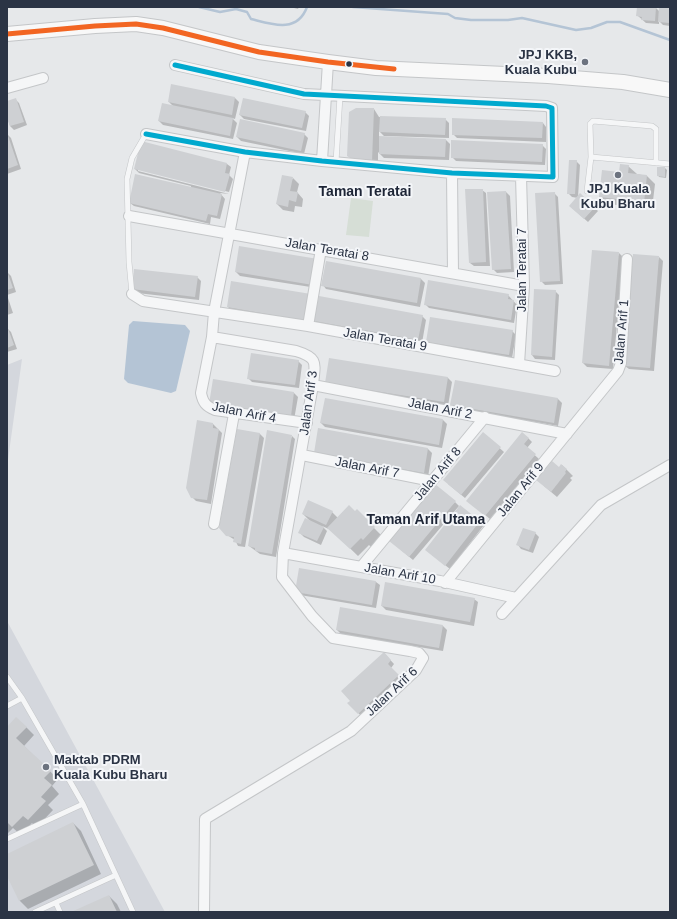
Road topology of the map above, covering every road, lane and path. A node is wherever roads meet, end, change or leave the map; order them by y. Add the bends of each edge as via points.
1 (7, 34) edge
2 (328, 62) junction
3 (175, 66) dead end
4 (43, 78) dead end
5 (7, 88) edge
6 (670, 90) edge
7 (326, 96) junction
8 (340, 96) junction
9 (146, 134) joint
10 (245, 152) junction
11 (591, 157) junction
12 (322, 161) junction
13 (336, 162) junction
14 (656, 163) junction
15 (670, 164) edge
16 (452, 173) junction
17 (521, 176) junction
18 (587, 191) dead end
19 (129, 216) junction
20 (229, 233) junction
21 (321, 250) junction
22 (627, 259) dead end
23 (453, 273) junction
24 (524, 286) junction
25 (132, 294) joint
26 (214, 312) junction
27 (308, 326) junction
28 (212, 337) junction
29 (518, 364) junction
30 (555, 371) dead end
31 (313, 385) junction
32 (234, 414) junction
33 (485, 418) junction
34 (307, 423) junction
35 (566, 434) junction
36 (302, 455) junction
37 (670, 465) edge
38 (432, 481) junction
39 (214, 524) dead end
40 (283, 553) junction
41 (361, 567) junction
42 (445, 582) junction
43 (516, 598) junction
44 (502, 614) dead end
45 (7, 677) edge
46 (22, 698) junction
47 (7, 706) edge
48 (83, 804) junction
49 (7, 839) edge
50 (116, 875) junction
51 (56, 902) junction
52 (36, 912) edge
53 (60, 912) edge
54 (133, 912) edge
55 (204, 912) edge

1 - 2 main road via 136,24 163,28 259,52
2 - 6 main road via 376,68 548,76
2 - 7 street
3 - 7 street via 284,91
4 - 5 street
7 - 8 street
7 - 12 street
8 - 13 lane
8 - 17 street via 552,108 553,177
9 - 10 street
9 - 19 lane via 128,169
10 - 12 street
10 - 20 street, Jalan Arif 4
11 - 14 lane
11 - 14 lane via 590,124 593,121 652,126 656,129
11 - 18 lane
12 - 13 street
13 - 16 street
14 - 15 lane
16 - 17 street
16 - 23 street
17 - 24 street, Jalan Teratai 7
19 - 20 street, Jalan Teratai 8
19 - 25 lane
20 - 21 street, Jalan Teratai 8
20 - 26 street, Jalan Arif 4
21 - 23 street, Jalan Teratai 8
21 - 27 street
22 - 35 street, Jalan Arif 1 via 621,363 618,371
23 - 24 street, Jalan Teratai 8
24 - 29 street, Jalan Teratai 7
25 - 26 street, Jalan Teratai 9 via 143,301
26 - 27 street, Jalan Teratai 9
26 - 28 street, Jalan Arif 4
27 - 29 street, Jalan Teratai 9
28 - 31 street, Jalan Arif 3 via 309,355 315,367
28 - 32 street, Jalan Arif 4 via 201,393 202,402 215,410
29 - 30 street, Jalan Teratai 9
31 - 33 street, Jalan Arif 2
31 - 34 street, Jalan Arif 3
32 - 34 street, Jalan Arif 4
32 - 39 street
33 - 35 street, Jalan Arif 2
33 - 38 street, Jalan Arif 8
34 - 36 street, Jalan Arif 3
35 - 42 street, Jalan Arif 9
36 - 38 street, Jalan Arif 7
36 - 40 street, Jalan Arif 6
37 - 43 street via 601,505
38 - 41 street, Jalan Arif 8
40 - 41 street, Jalan Arif 10
40 - 55 street, Jalan Arif 6 via 282,577 333,638 410,651 419,653 423,658 416,670 351,731 205,819
41 - 42 street, Jalan Arif 10
42 - 43 street, Jalan Arif 10
43 - 44 street
45 - 46 lane
46 - 47 lane
46 - 48 lane
48 - 49 lane
48 - 50 lane
50 - 51 lane
50 - 54 lane
51 - 52 lane
51 - 53 lane

